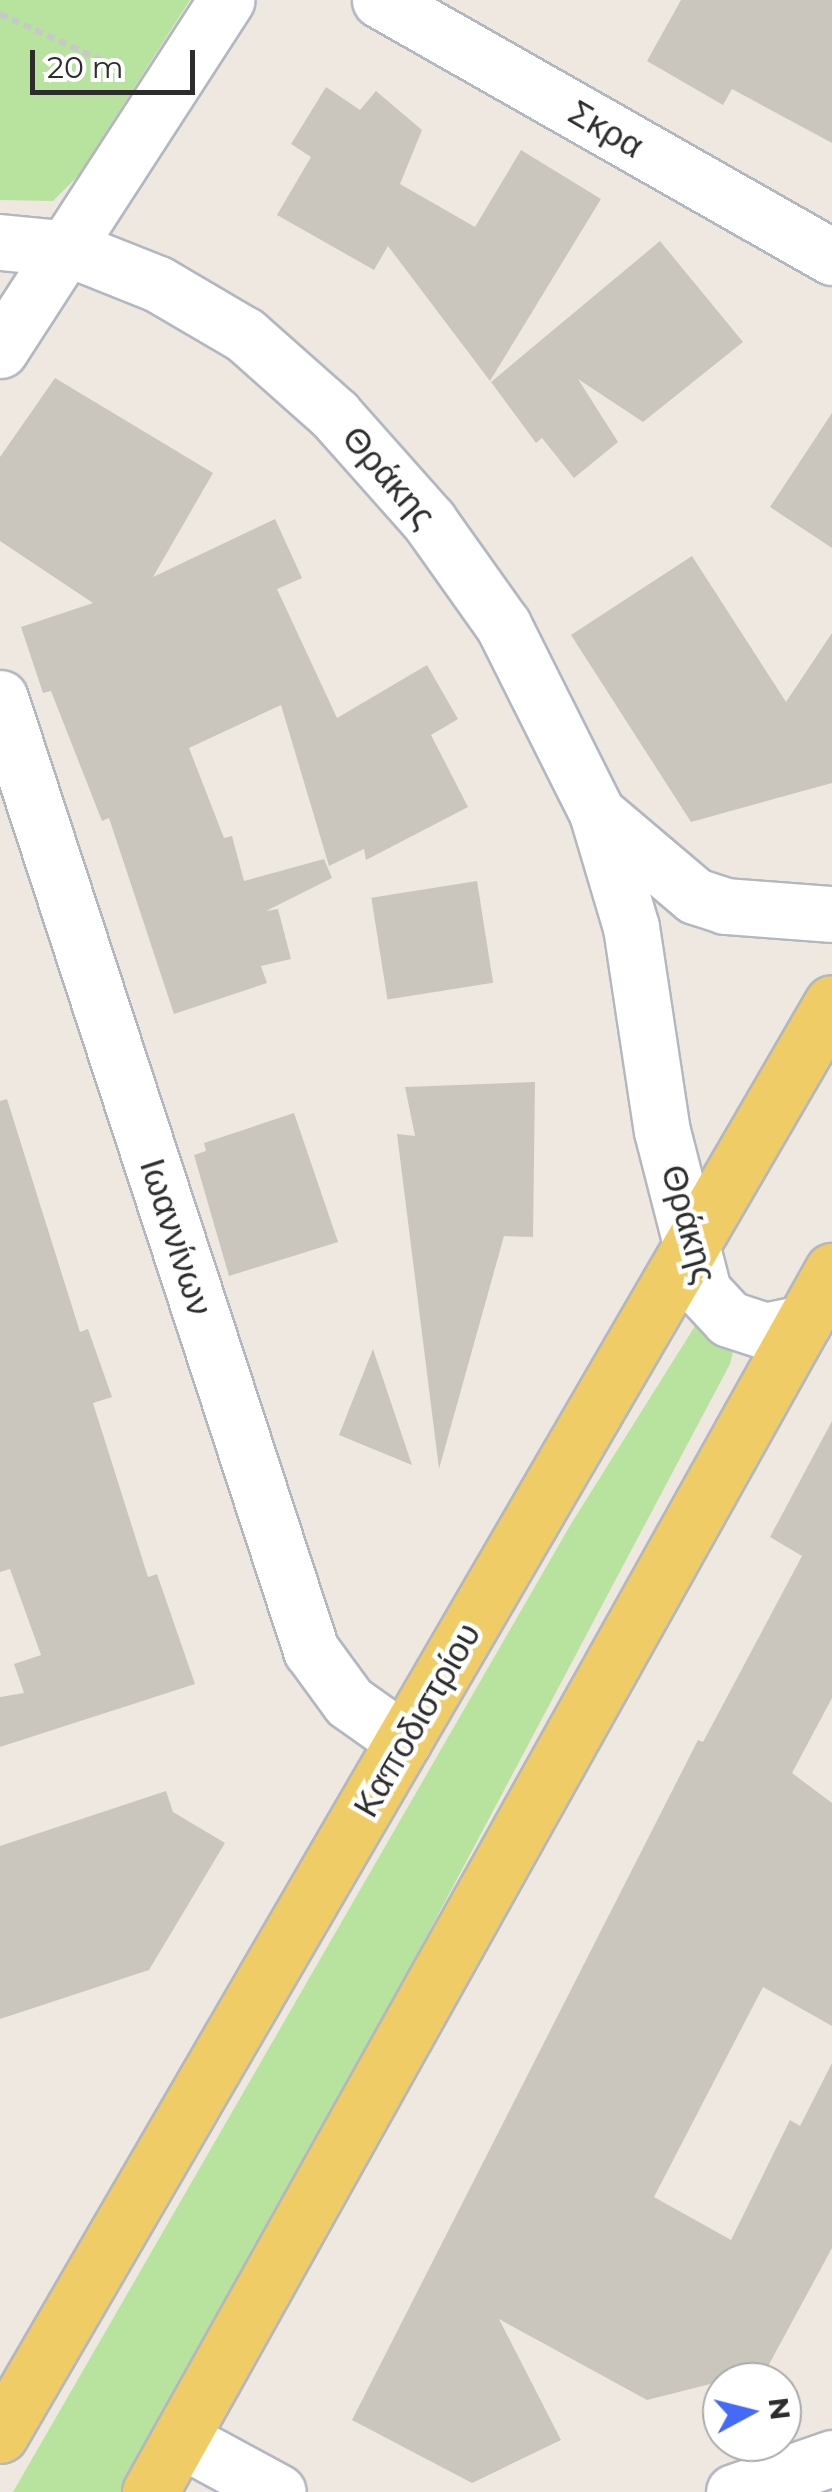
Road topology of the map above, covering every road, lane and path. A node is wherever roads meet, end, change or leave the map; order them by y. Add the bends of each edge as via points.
1 (226, 0) edge
2 (380, 0) edge
3 (0, 14) edge
4 (170, 90) junction
5 (0, 242) edge
6 (70, 249) junction
7 (832, 257) edge
8 (0, 350) edge
9 (0, 698) edge
10 (597, 814) junction
11 (832, 914) edge
12 (832, 1003) edge
13 (689, 1250) junction
14 (832, 1271) edge
15 (804, 1323) junction
16 (404, 1741) junction
17 (0, 2435) edge
18 (180, 2439) junction
19 (832, 2458) edge
20 (150, 2492) edge
21 (278, 2492) edge
22 (734, 2492) edge

1 - 4 street
2 - 7 street, Σκρα
3 - 4 path
4 - 6 street
5 - 6 street, Θράκης
6 - 8 street
6 - 10 street, Θράκης via 158,284 245,335 335,415 430,521 503,625
9 - 16 street, Ιωαννίνων via 311,1650 349,1702
10 - 11 street, Θράκης via 695,896 724,906
10 - 13 street, Θράκης via 631,927 662,1131
12 - 13 main road, Καποδιστρίου
13 - 15 street, Θράκης via 703,1290 729,1319 765,1330
13 - 16 main road, Καποδιστρίου
14 - 15 main road
15 - 18 main road
16 - 17 main road, Καποδιστρίου
18 - 20 main road
18 - 21 street
19 - 22 street

